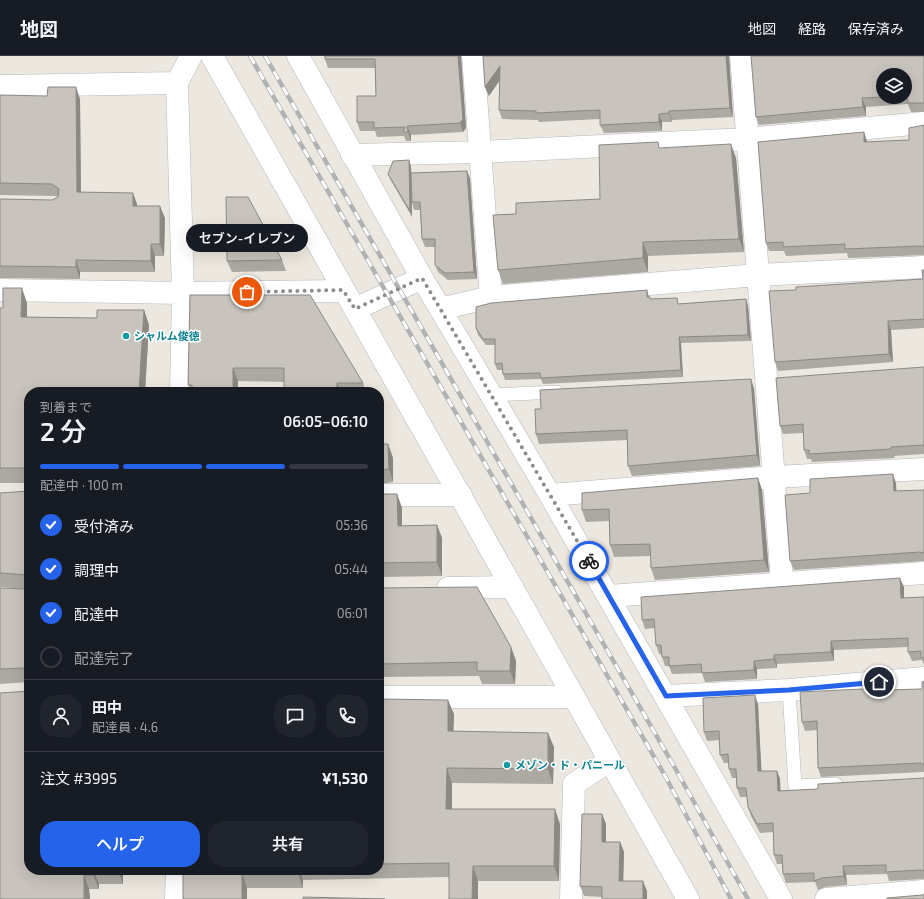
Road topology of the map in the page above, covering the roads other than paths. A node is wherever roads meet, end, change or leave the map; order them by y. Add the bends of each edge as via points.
1 (191, 56) edge
2 (212, 56) edge
3 (298, 56) edge
4 (473, 56) edge
5 (740, 56) edge
6 (177, 83) junction
7 (0, 86) edge
8 (924, 123) edge
9 (747, 138) junction
10 (480, 152) junction
11 (352, 155) junction
12 (924, 267) edge
13 (758, 275) junction
14 (422, 278) junction
15 (0, 290) edge
16 (343, 290) junction
17 (183, 293) junction
18 (491, 297) junction
19 (355, 309) junction
20 (440, 309) junction
21 (181, 387) edge
22 (570, 391) edge
23 (491, 395) junction
24 (924, 469) edge
25 (774, 477) junction
26 (384, 495) edge
27 (460, 495) junction
28 (550, 495) junction
29 (924, 573) edge
30 (782, 582) junction
31 (512, 587) junction
32 (426, 588) edge
33 (609, 596) junction
34 (924, 678) edge
35 (789, 690) junction
36 (666, 696) junction
37 (384, 697) edge
38 (574, 697) junction
39 (609, 760) junction
40 (848, 783) edge
41 (177, 875) edge
42 (924, 891) edge
43 (176, 899) edge
44 (571, 899) edge
45 (688, 899) edge
46 (782, 899) edge
47 (826, 899) edge

1 - 6 street
2 - 16 street
3 - 11 street
4 - 10 street
5 - 9 street
6 - 7 street
6 - 17 street
8 - 9 street
9 - 10 street
9 - 13 street
10 - 11 street
10 - 18 street
11 - 14 street
12 - 13 street
13 - 18 street
13 - 25 street
14 - 19 street
14 - 20 street
15 - 17 street
16 - 17 street
16 - 19 street
17 - 21 street
18 - 20 street
19 - 27 street
20 - 23 street
22 - 23 lane
23 - 28 street
24 - 25 street
25 - 28 street
25 - 30 street
26 - 27 street
27 - 31 street
28 - 33 street
29 - 30 street
30 - 33 street
31 - 32 street
31 - 38 street
33 - 36 street
34 - 35 street
35 - 36 street
35 - 40 lane via 795,786
36 - 46 street
37 - 38 street
38 - 39 street
39 - 44 street via 574,784
39 - 45 street
41 - 43 street
42 - 47 street

